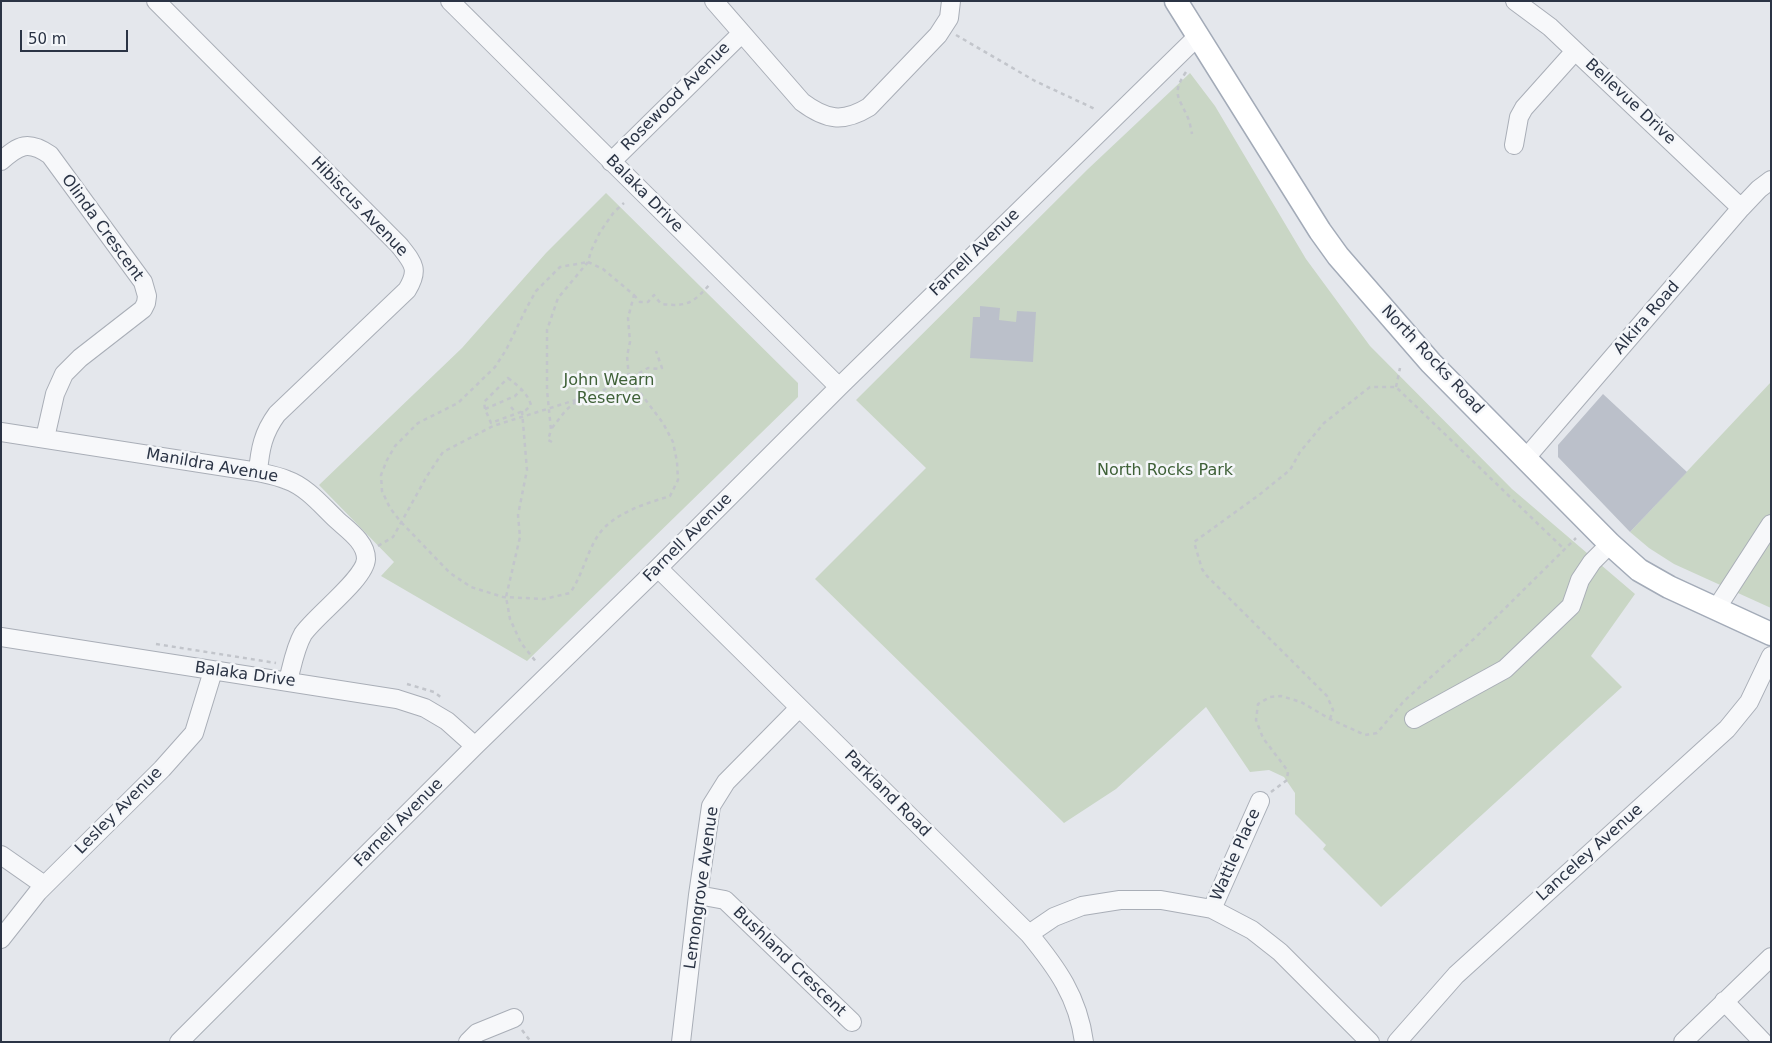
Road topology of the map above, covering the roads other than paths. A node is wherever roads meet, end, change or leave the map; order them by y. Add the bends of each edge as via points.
1 (156, 1) edge
2 (450, 1) edge
3 (714, 1) edge
4 (951, 1) edge
5 (1176, 1) edge
6 (1515, 1) edge
7 (742, 33) junction
8 (1197, 37) junction
9 (1575, 51) junction
10 (1514, 145) dead end
11 (1, 161) edge
12 (611, 162) junction
13 (1771, 180) edge
14 (1741, 208) junction
15 (839, 387) junction
16 (1, 432) edge
17 (45, 438) junction
18 (1525, 459) junction
19 (258, 472) junction
20 (1771, 524) edge
21 (1610, 544) junction
22 (658, 568) junction
23 (1716, 609) junction
24 (1771, 634) edge
25 (1, 637) edge
26 (1771, 656) edge
27 (213, 671) junction
28 (288, 681) junction
29 (799, 708) junction
30 (1414, 719) dead end
31 (475, 746) junction
32 (1260, 801) road end
33 (1, 855) edge
34 (44, 885) junction
35 (698, 895) junction
36 (1212, 909) junction
37 (1029, 934) junction
38 (1, 939) edge
39 (1771, 958) edge
40 (1724, 1001) junction
41 (514, 1018) dead end
42 (852, 1022) dead end
43 (180, 1042) edge
44 (468, 1042) edge
45 (682, 1042) edge
46 (1084, 1042) edge
47 (1370, 1042) edge
48 (1397, 1042) edge
49 (1683, 1042) edge
50 (1763, 1042) edge

1 - 19 street, Hibiscus Avenue via 399,246 415,270 407,290 271,422 260,447
2 - 12 street, Balaka Drive
3 - 7 street
4 - 7 street via 944,28 869,107 858,114 837,118 813,111 802,102
5 - 8 main road, North Rocks Road
6 - 9 street, Bellevue Drive
7 - 12 street, Rosewood Avenue
8 - 15 street, Farnell Avenue
8 - 18 main road, North Rocks Road via 1338,256 1431,362
9 - 10 street via 1524,108
9 - 14 street, Bellevue Drive
11 - 17 street, Olinda Crescent via 16,149 28,146 35,146 50,155 143,282 147,296 146,303 137,314 64,374 55,394
12 - 15 street, Balaka Drive
13 - 14 street, Alkira Road
14 - 18 street, Alkira Road
15 - 22 street, Farnell Avenue
16 - 17 street, Manildra Avenue
17 - 19 street, Manildra Avenue
18 - 21 main road, North Rocks Road
19 - 28 street, Manildra Avenue via 288,480 308,492 358,540 365,552 364,566 356,579 304,633
20 - 23 street
21 - 23 main road, North Rocks Road via 1639,570
21 - 30 street via 1580,580 1570,606 1505,669
22 - 29 street, Parkland Road
22 - 31 street, Farnell Avenue
23 - 24 main road, North Rocks Road
25 - 27 street, Balaka Drive
26 - 48 street, Lanceley Avenue via 1749,702 1727,729 1456,975
27 - 28 street, Balaka Drive
27 - 34 street, Lesley Avenue via 194,733 162,769
28 - 31 street, Balaka Drive via 397,699 425,708 447,721
29 - 35 street, Lemongrove Avenue via 726,782 711,806
29 - 37 street, Parkland Road
31 - 43 street, Farnell Avenue
32 - 36 street, Wattle Place
33 - 34 street
34 - 38 street, Lesley Avenue
35 - 42 street, Bushland Crescent via 725,900
35 - 45 street, Lemongrove Avenue
36 - 37 street via 1161,900 1120,900 1082,906 1054,917
36 - 47 street via 1252,930 1280,952
37 - 46 street, Parkland Road via 1054,963 1068,989 1082,1024
39 - 40 street
40 - 49 street
40 - 50 street
41 - 44 street via 477,1033

